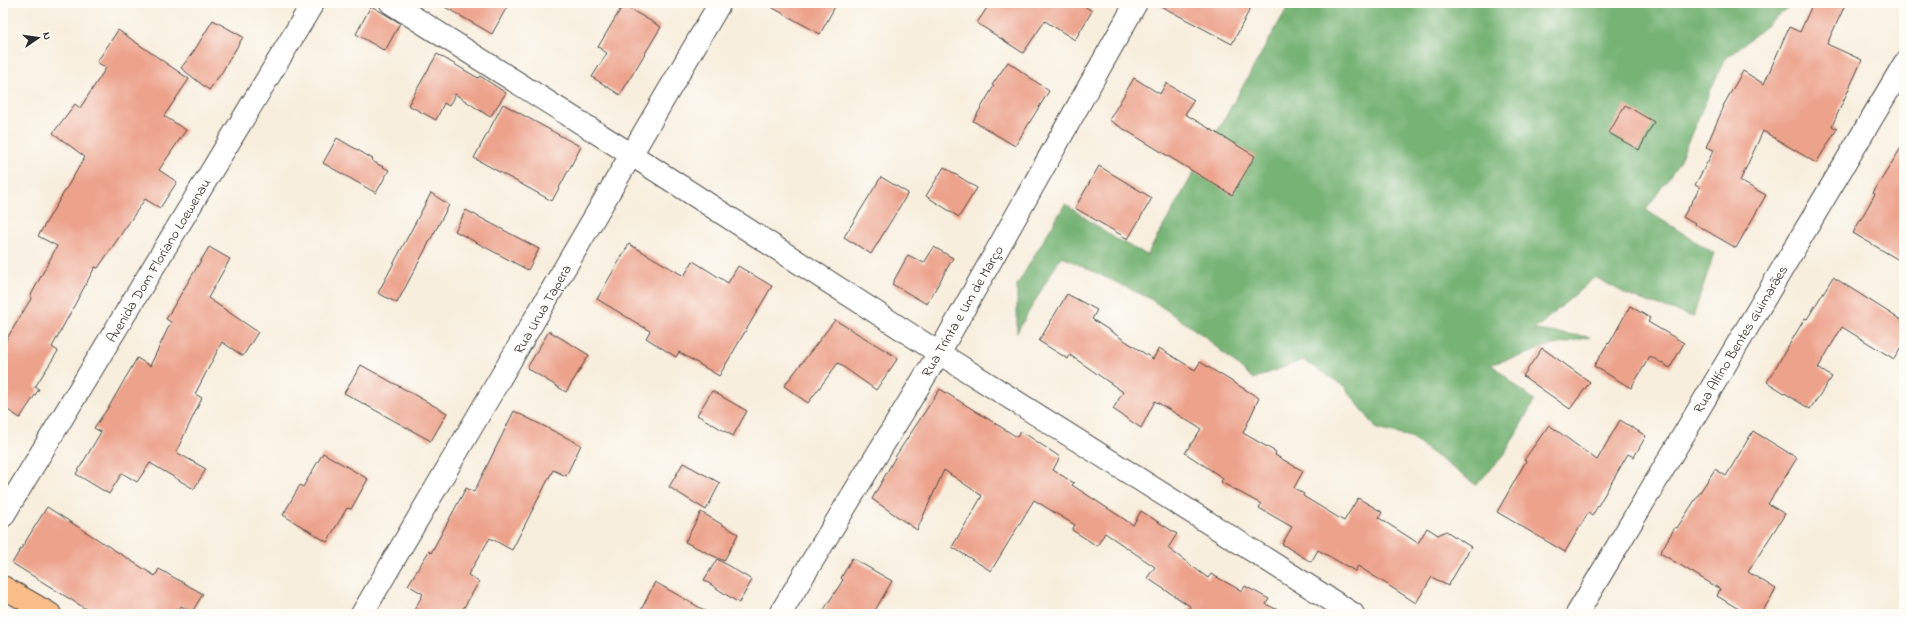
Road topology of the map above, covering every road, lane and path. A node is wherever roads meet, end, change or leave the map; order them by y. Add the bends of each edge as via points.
1 (313, 3) edge
2 (390, 3) edge
3 (720, 3) edge
4 (1136, 3) edge
5 (1904, 64) edge
6 (632, 155) junction
7 (939, 353) junction
8 (3, 516) edge
9 (3, 587) edge
10 (50, 614) edge
11 (362, 614) edge
12 (780, 614) edge
13 (1353, 614) edge
14 (1577, 614) edge

1 - 8 street, Avenida Dom Floriano Loewenau
2 - 6 street
3 - 6 street, Rua Urua Tapera
4 - 7 street, Rua Trinta e Um de Março
5 - 14 street, Rua Altíno Bentes Guimarães
6 - 7 street
6 - 11 street, Rua Urua Tapera
7 - 12 street, Rua Trinta e Um de Março
7 - 13 street
9 - 10 main road

